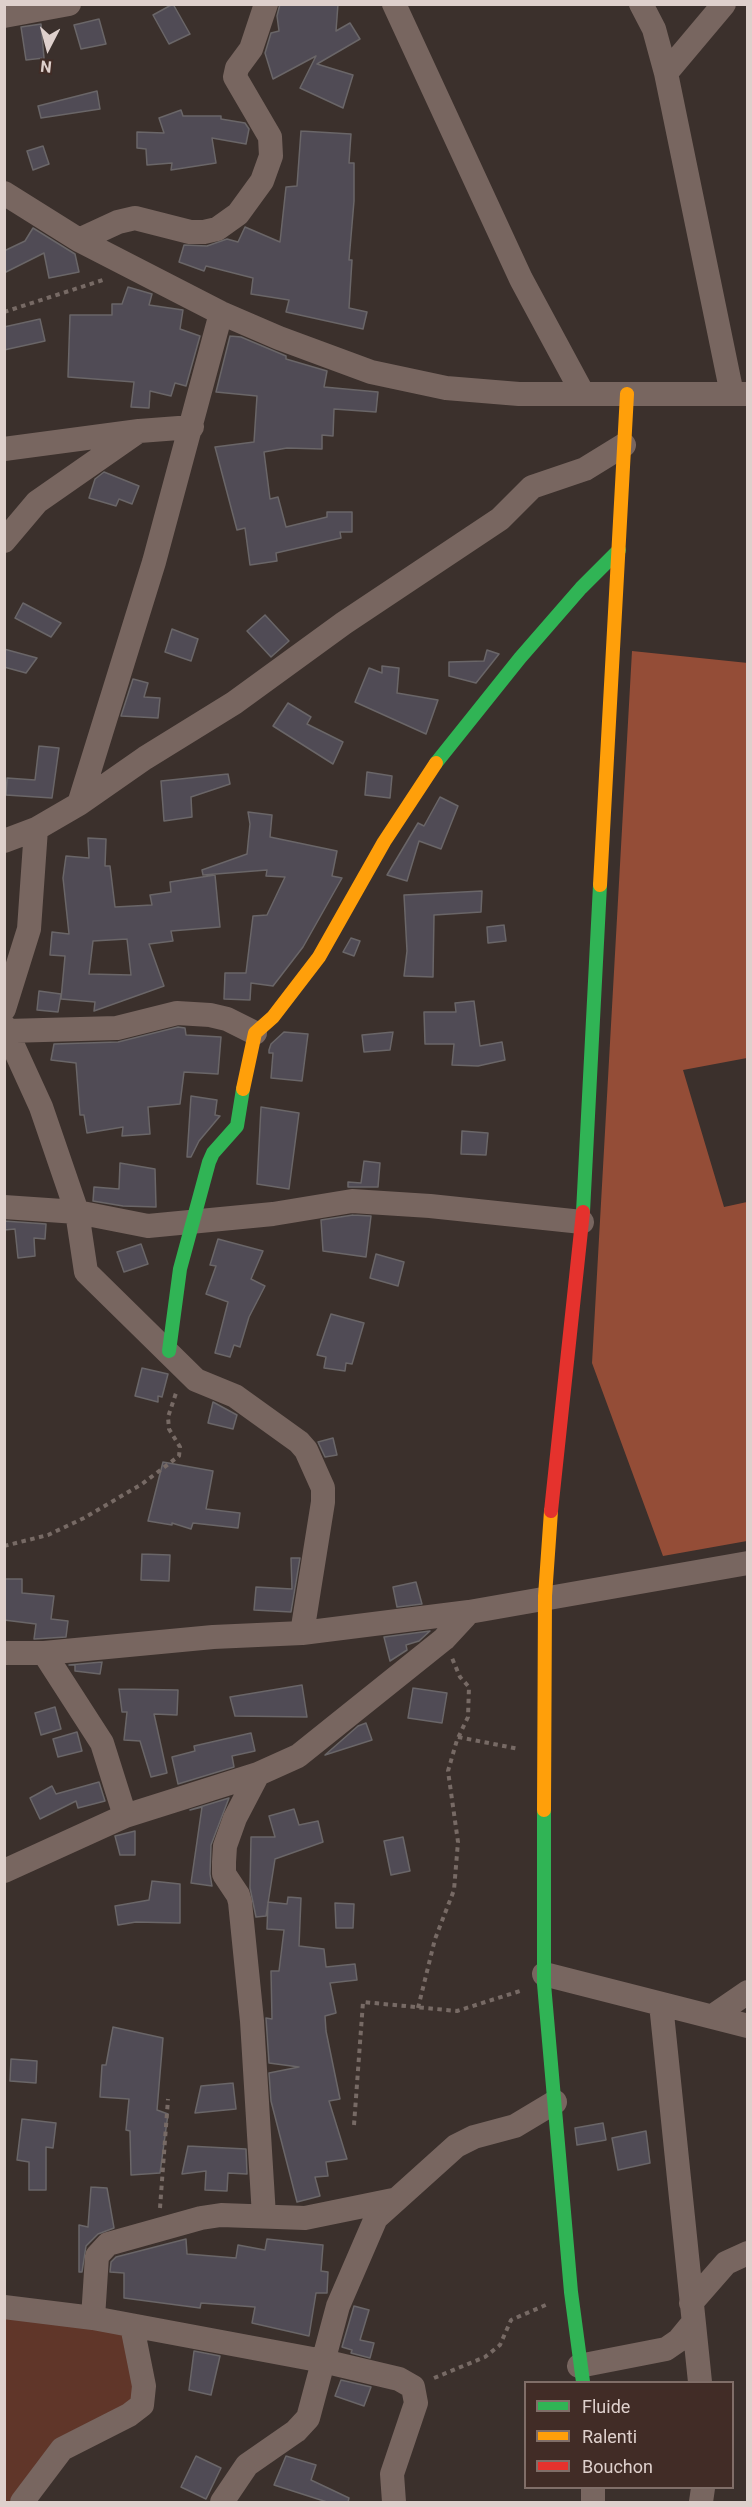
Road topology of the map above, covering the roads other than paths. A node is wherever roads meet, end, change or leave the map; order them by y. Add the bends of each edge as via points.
1 (69, 4) edge
2 (266, 4) edge
3 (394, 4) edge
4 (641, 4) edge
5 (724, 4) edge
6 (4, 16) edge
7 (666, 73) junction
8 (8, 200) edge
9 (78, 240) junction
10 (221, 313) junction
11 (583, 394) junction
12 (627, 394) junction
13 (740, 394) edge
14 (192, 427) junction
15 (139, 431) junction
16 (624, 445) junction
17 (4, 448) edge
18 (4, 541) edge
19 (619, 550) junction
20 (80, 804) junction
21 (36, 829) junction
22 (6, 836) edge
23 (5, 1022) edge
24 (255, 1033) junction
25 (4, 1207) edge
26 (77, 1212) junction
27 (195, 1221) junction
28 (582, 1222) junction
29 (169, 1351) junction
30 (747, 1563) edge
31 (545, 1596) junction
32 (469, 1612) junction
33 (302, 1633) junction
34 (4, 1653) edge
35 (44, 1653) junction
36 (258, 1774) junction
37 (125, 1816) junction
38 (4, 1871) edge
39 (544, 1979) junction
40 (747, 1992) edge
41 (661, 2004) junction
42 (713, 2016) junction
43 (747, 2026) edge
44 (555, 2102) junction
45 (393, 2200) junction
46 (264, 2216) junction
47 (747, 2253) edge
48 (4, 2307) edge
49 (692, 2313) junction
50 (93, 2318) junction
51 (132, 2326) junction
52 (323, 2361) junction
53 (581, 2374) edge
54 (700, 2381) edge
55 (22, 2502) edge
56 (222, 2502) edge
57 (394, 2502) edge

1 - 6 street
2 - 9 street via 251,49 235,76 270,137 271,156 262,181 238,214 217,229 204,232 135,218
3 - 11 street via 521,279
4 - 7 street via 654,29
5 - 7 street
7 - 13 street
8 - 9 street
9 - 10 street
10 - 11 street via 370,372 446,388
10 - 14 street
11 - 12 street
12 - 13 street
12 - 16 street
14 - 15 street
14 - 20 street
15 - 17 street
15 - 18 street via 37,502
16 - 19 street
16 - 20 street via 585,469 532,487 500,519
19 - 24 street via 520,658 429,772 319,957 273,1017
19 - 28 street
20 - 21 street
21 - 22 street
21 - 23 street via 28,929
23 - 24 street via 117,1028 177,1013 227,1018
23 - 26 street via 41,1107
24 - 27 street via 237,1126 213,1153
25 - 26 street
26 - 27 street via 148,1226
26 - 29 street via 86,1272
27 - 28 street via 352,1201
27 - 29 street via 179,1276
28 - 31 street
29 - 33 street via 186,1371 235,1396 299,1442 318,1474 323,1502
30 - 31 street
31 - 32 street
31 - 39 street
32 - 33 street
32 - 36 street via 444,1639 298,1756
33 - 35 street
34 - 35 street
35 - 37 street via 102,1743
36 - 37 street
36 - 46 street via 229,1832 224,1874 240,1902
37 - 38 street
39 - 41 street
39 - 44 street
40 - 42 street
41 - 42 street
41 - 49 street
42 - 43 street
44 - 45 street via 515,2126 465,2140
44 - 53 street
45 - 46 street via 305,2218
45 - 52 street via 371,2226 331,2326
46 - 50 street via 221,2215 157,2229 102,2249 97,2256
47 - 49 street via 726,2263
48 - 50 street
49 - 53 street via 679,2340 666,2349
49 - 54 street
50 - 51 street
51 - 52 street
51 - 55 street via 144,2386 142,2405 62,2449
52 - 56 street via 308,2418 247,2465
52 - 57 street via 376,2373 413,2387 413,2416 392,2474

